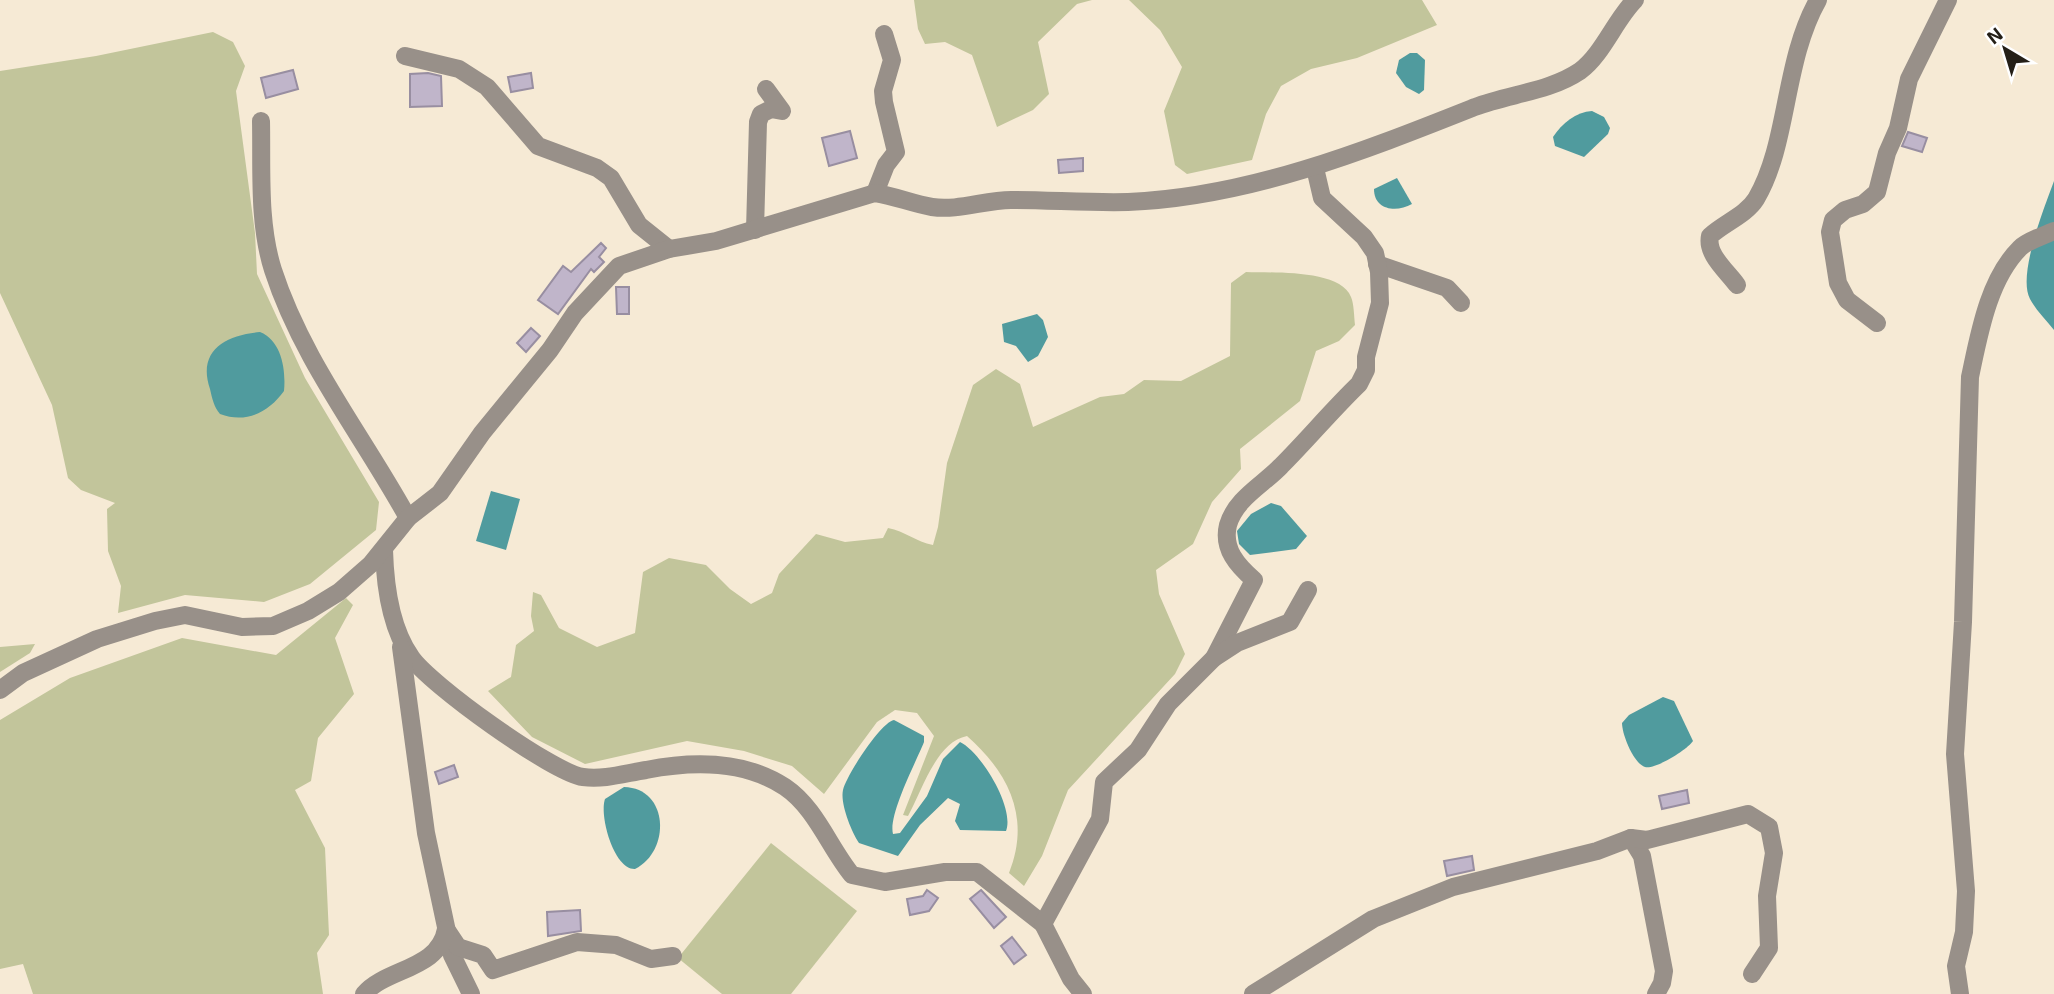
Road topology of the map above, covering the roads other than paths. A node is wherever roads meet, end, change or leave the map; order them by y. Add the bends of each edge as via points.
1 (1635, 0) edge
2 (1818, 0) edge
3 (1948, 0) edge
4 (884, 34) dead end
5 (405, 56) dead end
6 (766, 89) dead end
7 (261, 121) dead end
8 (1315, 168) junction
9 (875, 193) junction
10 (755, 230) junction
11 (2054, 231) edge
12 (669, 249) junction
13 (1377, 264) junction
14 (1737, 285) dead end
15 (1461, 303) dead end
16 (1877, 323) dead end
17 (408, 518) junction
18 (384, 550) junction
19 (1307, 590) dead end
20 (398, 629) junction
21 (1214, 658) junction
22 (0, 690) edge
23 (1631, 838) junction
24 (1043, 924) junction
25 (446, 929) junction
26 (673, 956) dead end
27 (1752, 974) dead end
28 (364, 994) edge
29 (471, 994) edge
30 (1083, 994) edge
31 (1253, 994) edge
32 (1656, 994) edge
33 (1959, 994) edge

1 - 8 street via 1581,70
2 - 14 street via 1789,77 1764,182 1754,201 1710,236 1712,254
3 - 16 street via 1909,79 1878,192 1833,220 1830,232 1838,283 1847,300
4 - 9 street via 891,60 884,102 896,152
5 - 12 street via 459,69 487,87 538,146 597,168 611,178 639,225
6 - 10 street via 782,111 761,114 758,122
7 - 17 street via 262,198 273,270 335,401
8 - 9 street via 1238,186 1130,202 999,200 931,207
8 - 13 street via 1322,198 1364,237
9 - 10 street
10 - 12 street
11 - 33 street via 2021,247 2003,271 1970,377 1955,754 1966,891 1956,966
12 - 17 street via 619,266 603,281 482,433 440,494
13 - 15 street via 1447,288
13 - 21 street via 1380,303 1360,384 1244,498 1228,525 1227,545 1236,565 1254,580
17 - 18 street
18 - 20 street via 385,584
18 - 22 street via 339,592 273,626 242,627 185,615 155,621 97,639 23,673
19 - 21 street via 1290,622 1237,643
20 - 24 street via 411,657 430,677 559,769 583,777 702,762 744,770 784,787 807,808 852,875 885,881 976,872
20 - 25 street via 426,833
21 - 24 street via 1168,704 1138,750 1104,782 1100,819
23 - 27 street via 1647,840 1748,814 1769,827 1774,853 1768,895 1769,948
23 - 31 street via 1597,851 1452,887 1373,919
23 - 32 street via 1643,856 1664,971
24 - 30 street
25 - 26 street via 458,947 484,956 493,970 577,942 616,945 651,959
25 - 28 street via 443,944 425,960
25 - 29 street via 452,955

